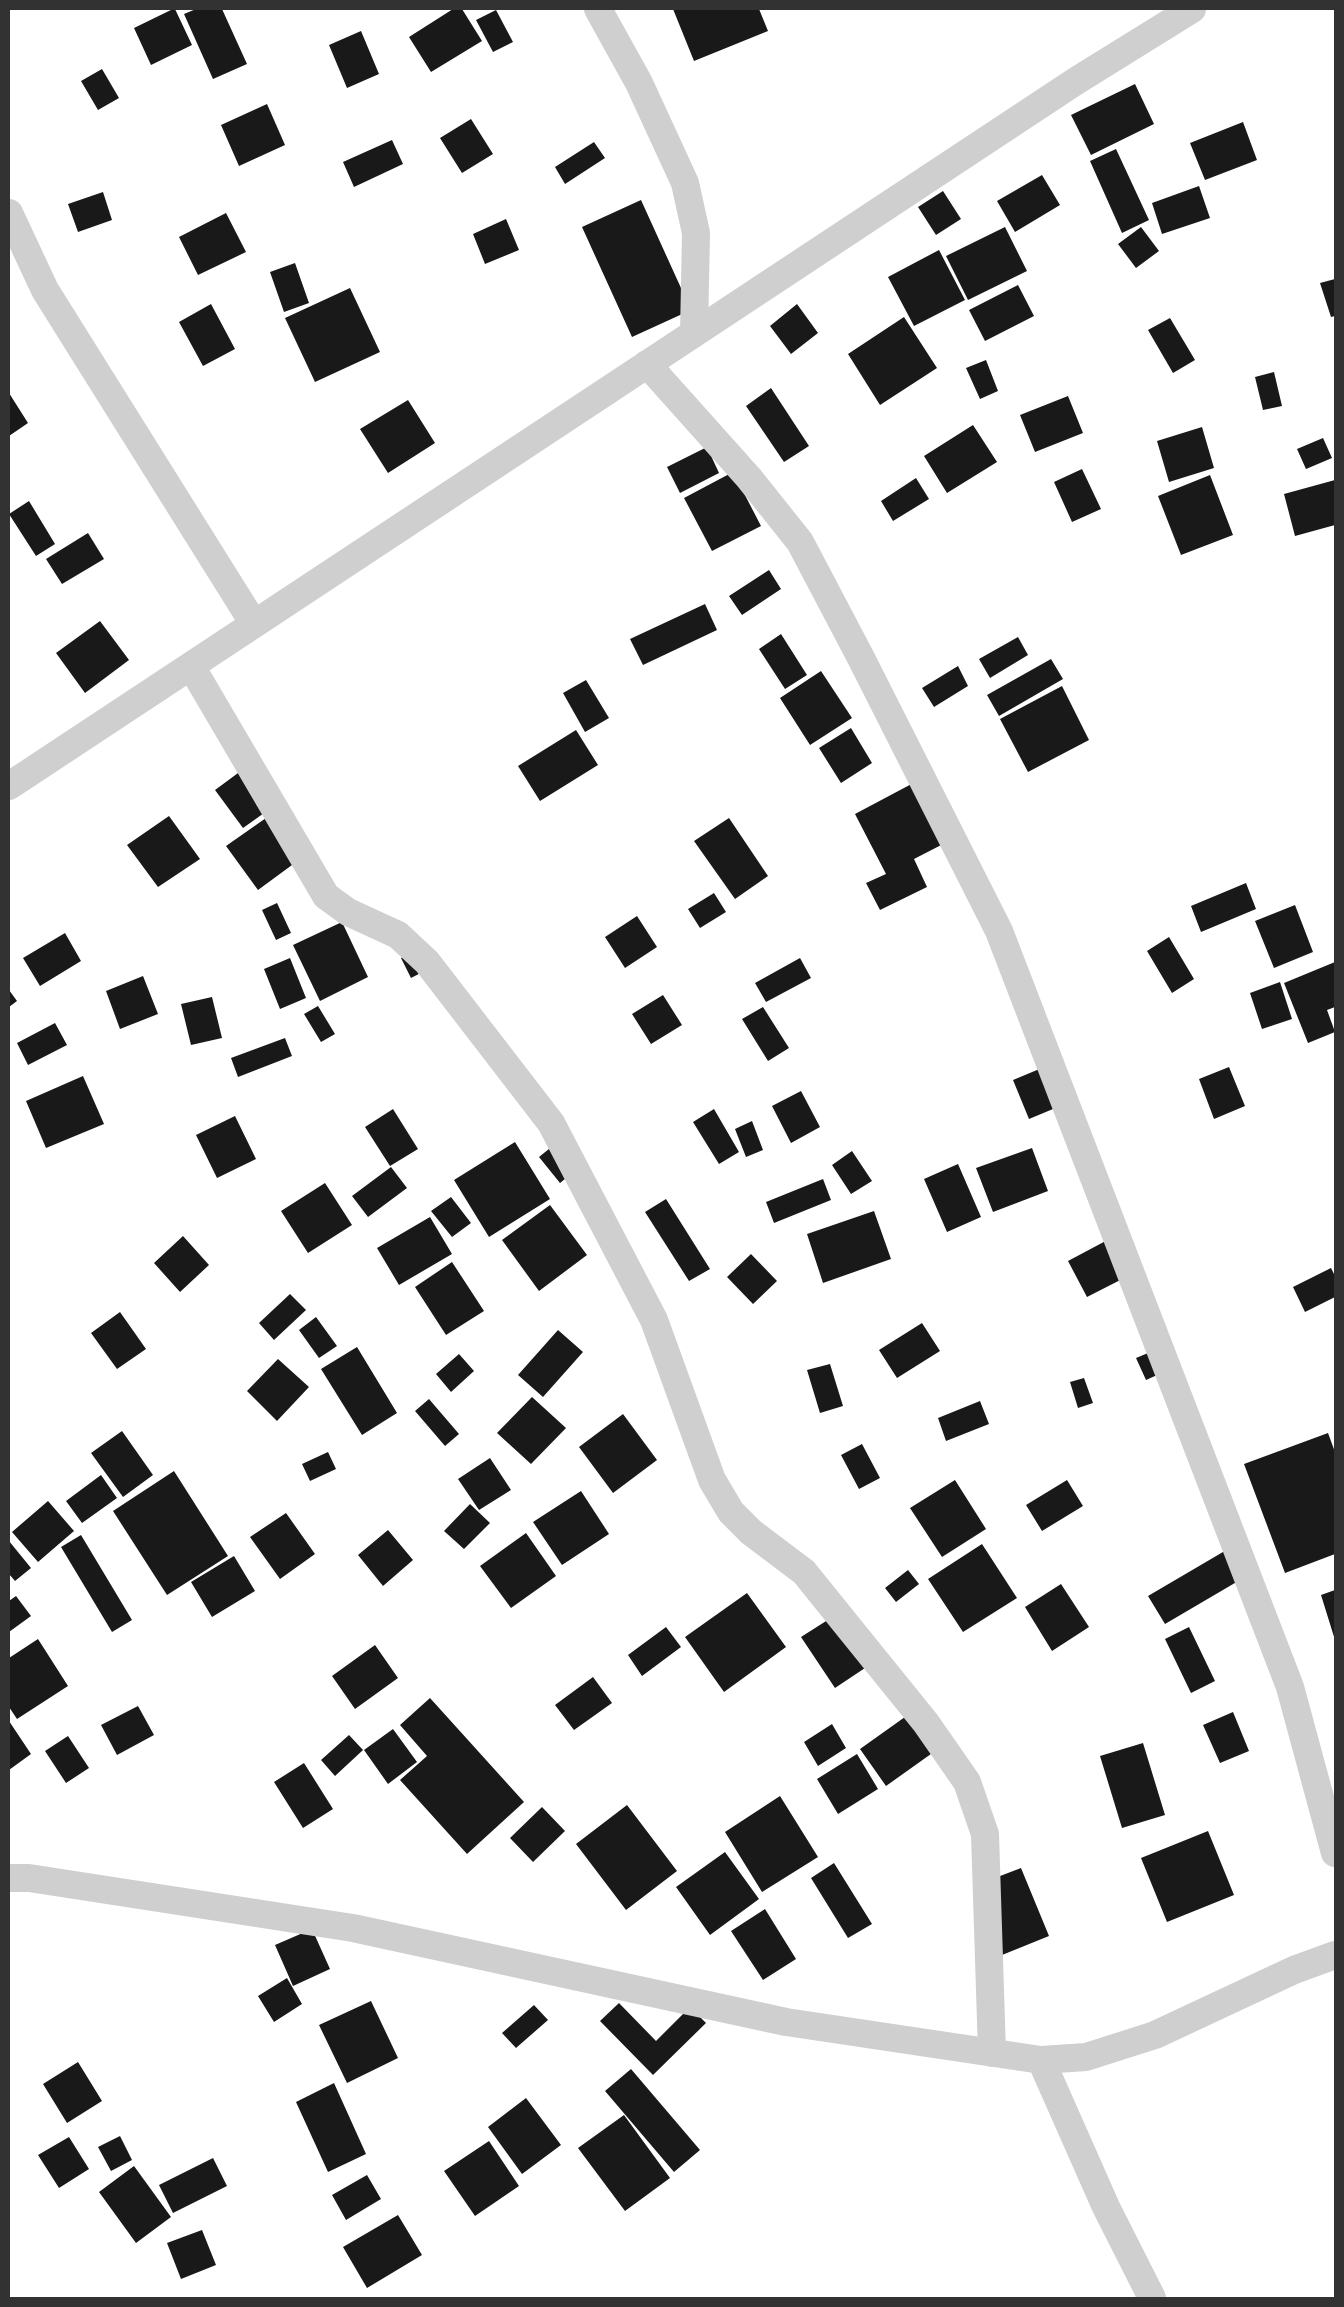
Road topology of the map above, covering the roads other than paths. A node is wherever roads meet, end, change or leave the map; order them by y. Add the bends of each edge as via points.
1 (598, 9) edge
2 (1192, 9) edge
3 (9, 213) edge
4 (694, 333) junction
5 (647, 364) junction
6 (254, 624) junction
7 (191, 666) junction
8 (9, 786) edge
9 (1335, 1853) edge
10 (9, 1878) edge
11 (1335, 1955) edge
12 (992, 2053) junction
13 (1041, 2060) junction
14 (1152, 2298) edge

1 - 4 street via 638,83 685,183 696,233
2 - 4 street via 1076,81
3 - 6 street via 45,290
4 - 5 street
5 - 6 street
5 - 9 street via 749,478 800,542 999,931 1290,1687
6 - 7 street
7 - 8 street
7 - 12 street via 326,896 348,912 398,935 427,962 551,1123 654,1320 712,1480 731,1512 751,1532 804,1572 926,1723 967,1782 985,1834
10 - 12 street via 30,1878 353,1928 786,2022
11 - 13 street via 1294,1970 1154,2035 1086,2057
12 - 13 street
13 - 14 street via 1106,2207

